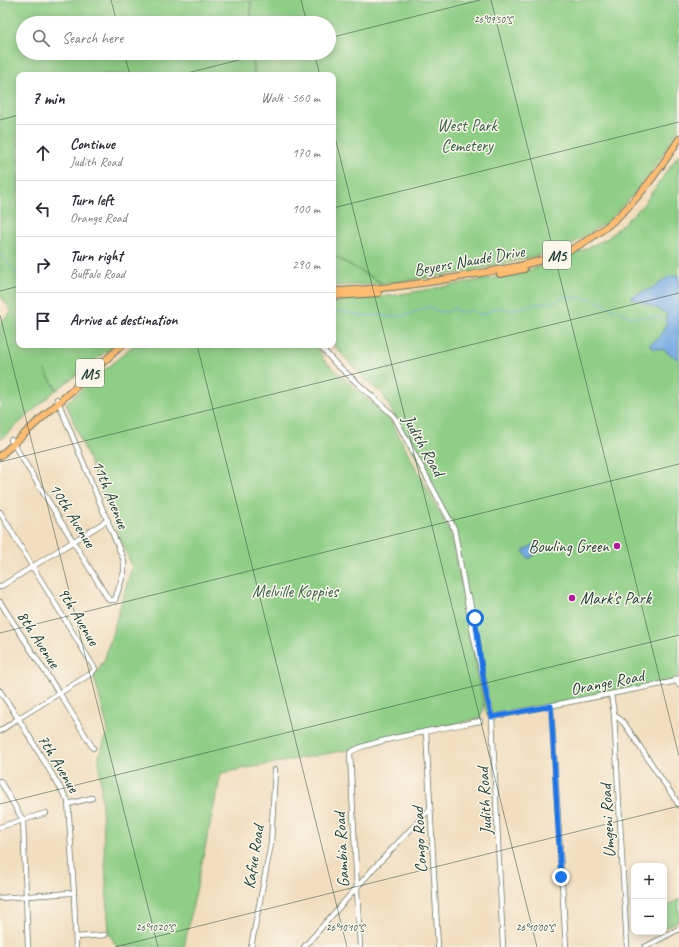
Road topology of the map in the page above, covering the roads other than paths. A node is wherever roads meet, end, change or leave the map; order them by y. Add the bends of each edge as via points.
1 (679, 139) edge
2 (679, 146) edge
3 (336, 291) edge
4 (336, 296) edge
5 (114, 348) edge
6 (119, 348) edge
7 (323, 348) edge
8 (58, 400) junction
9 (12, 442) junction
10 (0, 451) edge
11 (0, 456) edge
12 (0, 512) edge
13 (108, 520) junction
14 (74, 542) junction
15 (34, 567) junction
16 (0, 587) edge
17 (113, 601) joint
18 (0, 602) edge
19 (677, 679) edge
20 (679, 686) edge
21 (0, 690) edge
22 (58, 692) junction
23 (611, 694) junction
24 (551, 706) junction
25 (614, 714) junction
26 (492, 717) junction
27 (18, 720) junction
28 (480, 721) dead end
29 (0, 731) edge
30 (426, 731) junction
31 (92, 748) dead end
32 (275, 770) dead end
33 (0, 781) edge
34 (92, 798) dead end
35 (68, 804) junction
36 (679, 805) edge
37 (430, 809) junction
38 (46, 813) dead end
39 (23, 820) junction
40 (0, 827) edge
41 (356, 887) junction
42 (72, 895) junction
43 (26, 897) junction
44 (0, 898) edge
45 (679, 929) edge
46 (105, 935) dead end
47 (76, 937) junction
48 (28, 947) edge
49 (76, 947) edge
50 (251, 947) edge
51 (304, 947) edge
52 (360, 947) edge
53 (438, 947) edge
54 (503, 947) edge
55 (566, 947) edge
56 (627, 947) edge
57 (645, 947) edge

1 - 3 main road, Beyers Naudé Drive / M5 via 654,177 625,210 596,233 566,251 532,263 451,278 389,288
2 - 4 main road, Beyers Naudé Drive / M5 via 652,186 626,214 590,242 562,257 530,268 430,286
5 - 8 main road, M5
6 - 8 main road, M5
7 - 26 street, Judith Road via 336,364 396,419 453,526 475,618 478,654
8 - 9 main road, M5
8 - 13 street, 11th Avenue
9 - 10 main road, M5
9 - 11 main road, M5
9 - 14 street, 10th Avenue
12 - 15 street, 9th Avenue
13 - 14 street
13 - 17 street, 11th Avenue via 125,566 116,599
14 - 15 street
14 - 17 street, 10th Avenue via 109,600
15 - 16 street
15 - 22 street, 9th Avenue via 95,667 95,670
18 - 22 street, 8th Avenue
19 - 20 street
19 - 23 street, Orange Road
21 - 27 street, 7th Avenue
22 - 27 street
22 - 31 street, 8th Avenue
23 - 24 street, Orange Road
23 - 25 street, Umgeni Road
24 - 26 street, Orange Road
24 - 55 street
25 - 36 street via 624,723
25 - 56 street, Umgeni Road
26 - 54 street, Judith Road
27 - 29 street
27 - 35 street, 7th Avenue
28 - 30 street
30 - 37 street, Congo Road
30 - 41 street, Gambia Road via 351,752 349,759
32 - 50 street, Kafue Road via 270,850
33 - 39 street
34 - 35 street
35 - 42 street, 7th Avenue
37 - 41 street
37 - 53 street, Congo Road
38 - 39 street
39 - 40 street
39 - 43 street
41 - 51 street
41 - 52 street, Gambia Road
42 - 43 street
42 - 47 street, 7th Avenue
43 - 44 street
43 - 48 street
45 - 57 street
46 - 47 street
47 - 49 street, 7th Avenue

